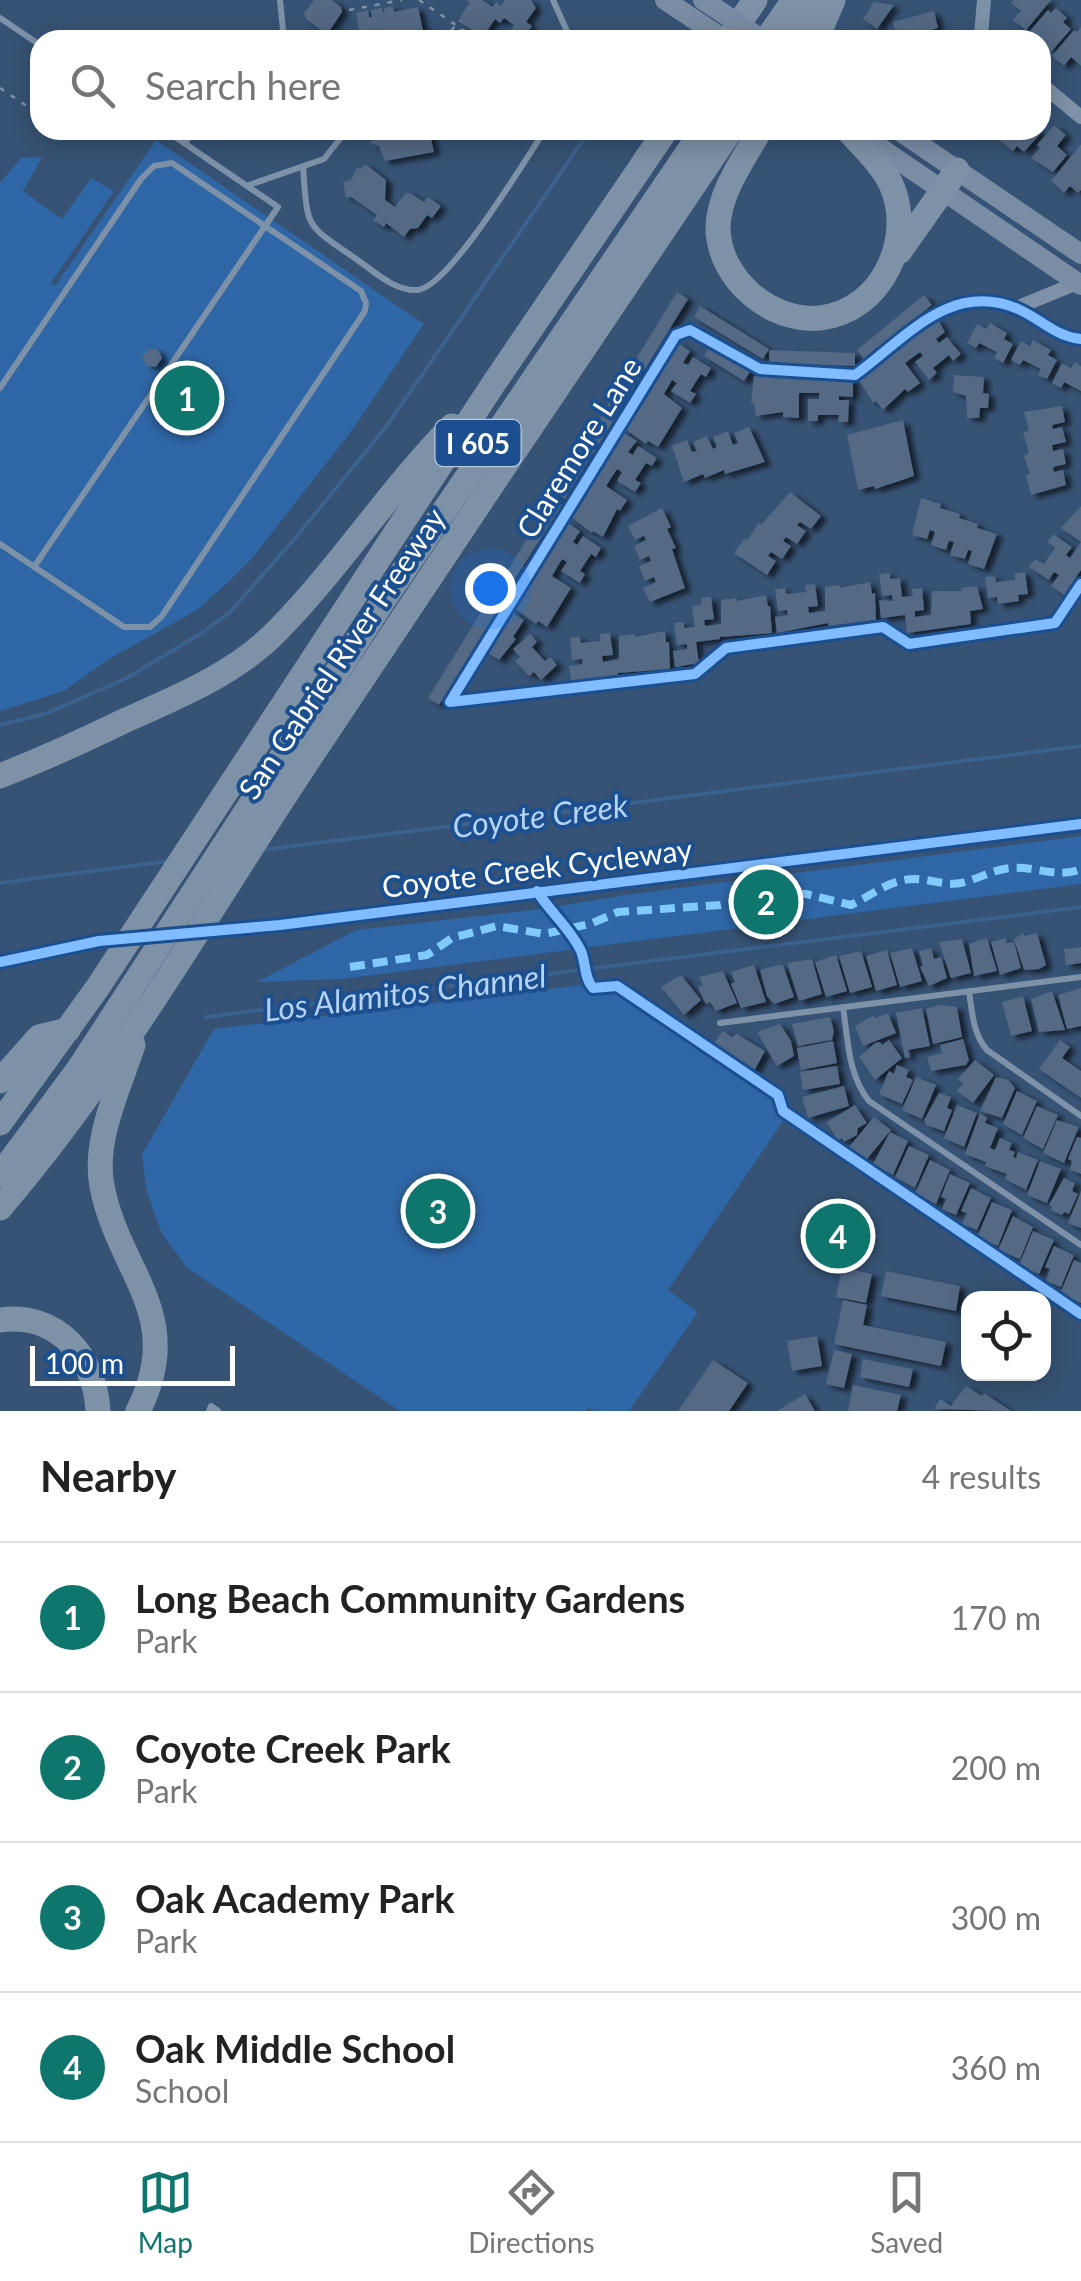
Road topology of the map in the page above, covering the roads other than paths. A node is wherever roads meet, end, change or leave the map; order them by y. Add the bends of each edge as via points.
1 (280, 0) edge
2 (553, 0) edge
3 (665, 0) edge
4 (755, 0) edge
5 (779, 0) edge
6 (794, 0) edge
7 (818, 0) edge
8 (833, 0) edge
9 (984, 0) edge
10 (697, 8) edge
11 (0, 18) edge
12 (283, 30) edge
13 (566, 30) edge
14 (717, 30) edge
15 (733, 30) edge
16 (744, 30) edge
17 (759, 30) edge
18 (772, 30) edge
19 (798, 30) edge
20 (820, 30) edge
21 (984, 30) edge
22 (30, 38) edge
23 (1051, 92) edge
24 (1081, 117) edge
25 (180, 140) edge
26 (186, 140) edge
27 (339, 140) edge
28 (538, 140) edge
29 (659, 140) edge
30 (683, 140) edge
31 (696, 140) edge
32 (724, 140) edge
33 (755, 140) edge
34 (859, 140) edge
35 (872, 140) edge
36 (908, 140) edge
37 (184, 143) junction
38 (303, 167) junction
39 (950, 180) junction
40 (248, 186) junction
41 (265, 226) junction
42 (1081, 254) edge
43 (894, 259) junction
44 (1079, 284) edge
45 (1016, 308) junction
46 (1081, 340) edge
47 (494, 383) junction
48 (0, 388) edge
49 (0, 544) edge
50 (34, 567) junction
51 (1081, 584) edge
52 (264, 759) junction
53 (0, 776) edge
54 (1081, 977) edge
55 (969, 992) junction
56 (843, 1007) junction
57 (142, 1016) junction
58 (720, 1023) dead end
59 (69, 1028) junction
60 (0, 1081) edge
61 (1081, 1116) edge
62 (0, 1123) edge
63 (0, 1175) edge
64 (0, 1208) edge
65 (1081, 1245) edge
66 (0, 1320) edge
67 (98, 1411) edge
68 (138, 1411) edge

1 - 12 lane
2 - 13 lane
3 - 10 main road
4 - 15 highway
5 - 17 highway
6 - 18 highway
7 - 19 highway
8 - 20 highway
9 - 21 street
10 - 14 main road
10 - 16 main road, bridge
11 - 22 lane
23 - 24 street
25 - 37 lane
26 - 37 lane
27 - 38 lane via 324,159
28 - 38 lane via 454,263 421,290 389,281 316,231 306,216
29 - 47 highway, San Gabriel River Freeway / I 605
30 - 52 highway, I 605
31 - 52 highway, I 605 via 385,598
32 - 57 highway, San Gabriel River Freeway / I 605
33 - 43 highway via 722,200 718,228 725,260 740,284 764,304 821,318 866,297
34 - 43 highway via 892,187 900,226
35 - 39 main road
36 - 39 main road
37 - 40 lane
38 - 40 lane
39 - 42 main road
39 - 43 highway
39 - 44 main road
40 - 41 lane via 278,207
41 - 48 lane via 172,163 154,166
41 - 50 lane
41 - 50 lane via 361,291 365,311 162,616 150,627 124,627
44 - 45 street
45 - 46 street, Claremore Lane
45 - 51 street, Claremore Lane via 970,300 950,305 854,376 760,369 690,330 676,335 450,702 695,674 726,648 884,627 908,644 1054,623
47 - 52 highway, San Gabriel River Freeway / I 605
47 - 53 highway via 418,460 300,605 253,652 182,695
49 - 50 lane
52 - 59 highway, San Gabriel River Freeway / I 605 via 106,991
52 - 63 highway, I 605 via 162,944
54 - 55 lane
55 - 56 lane
55 - 61 lane via 975,1027 988,1050
56 - 58 lane
56 - 65 lane via 853,1072 869,1101
57 - 64 highway, San Gabriel River Freeway / I 605
57 - 68 highway via 100,1160 108,1208 152,1312 156,1348
59 - 60 highway via 40,1037
59 - 62 highway, San Gabriel River Freeway / I 605
66 - 67 highway via 27,1320 68,1338 91,1370

